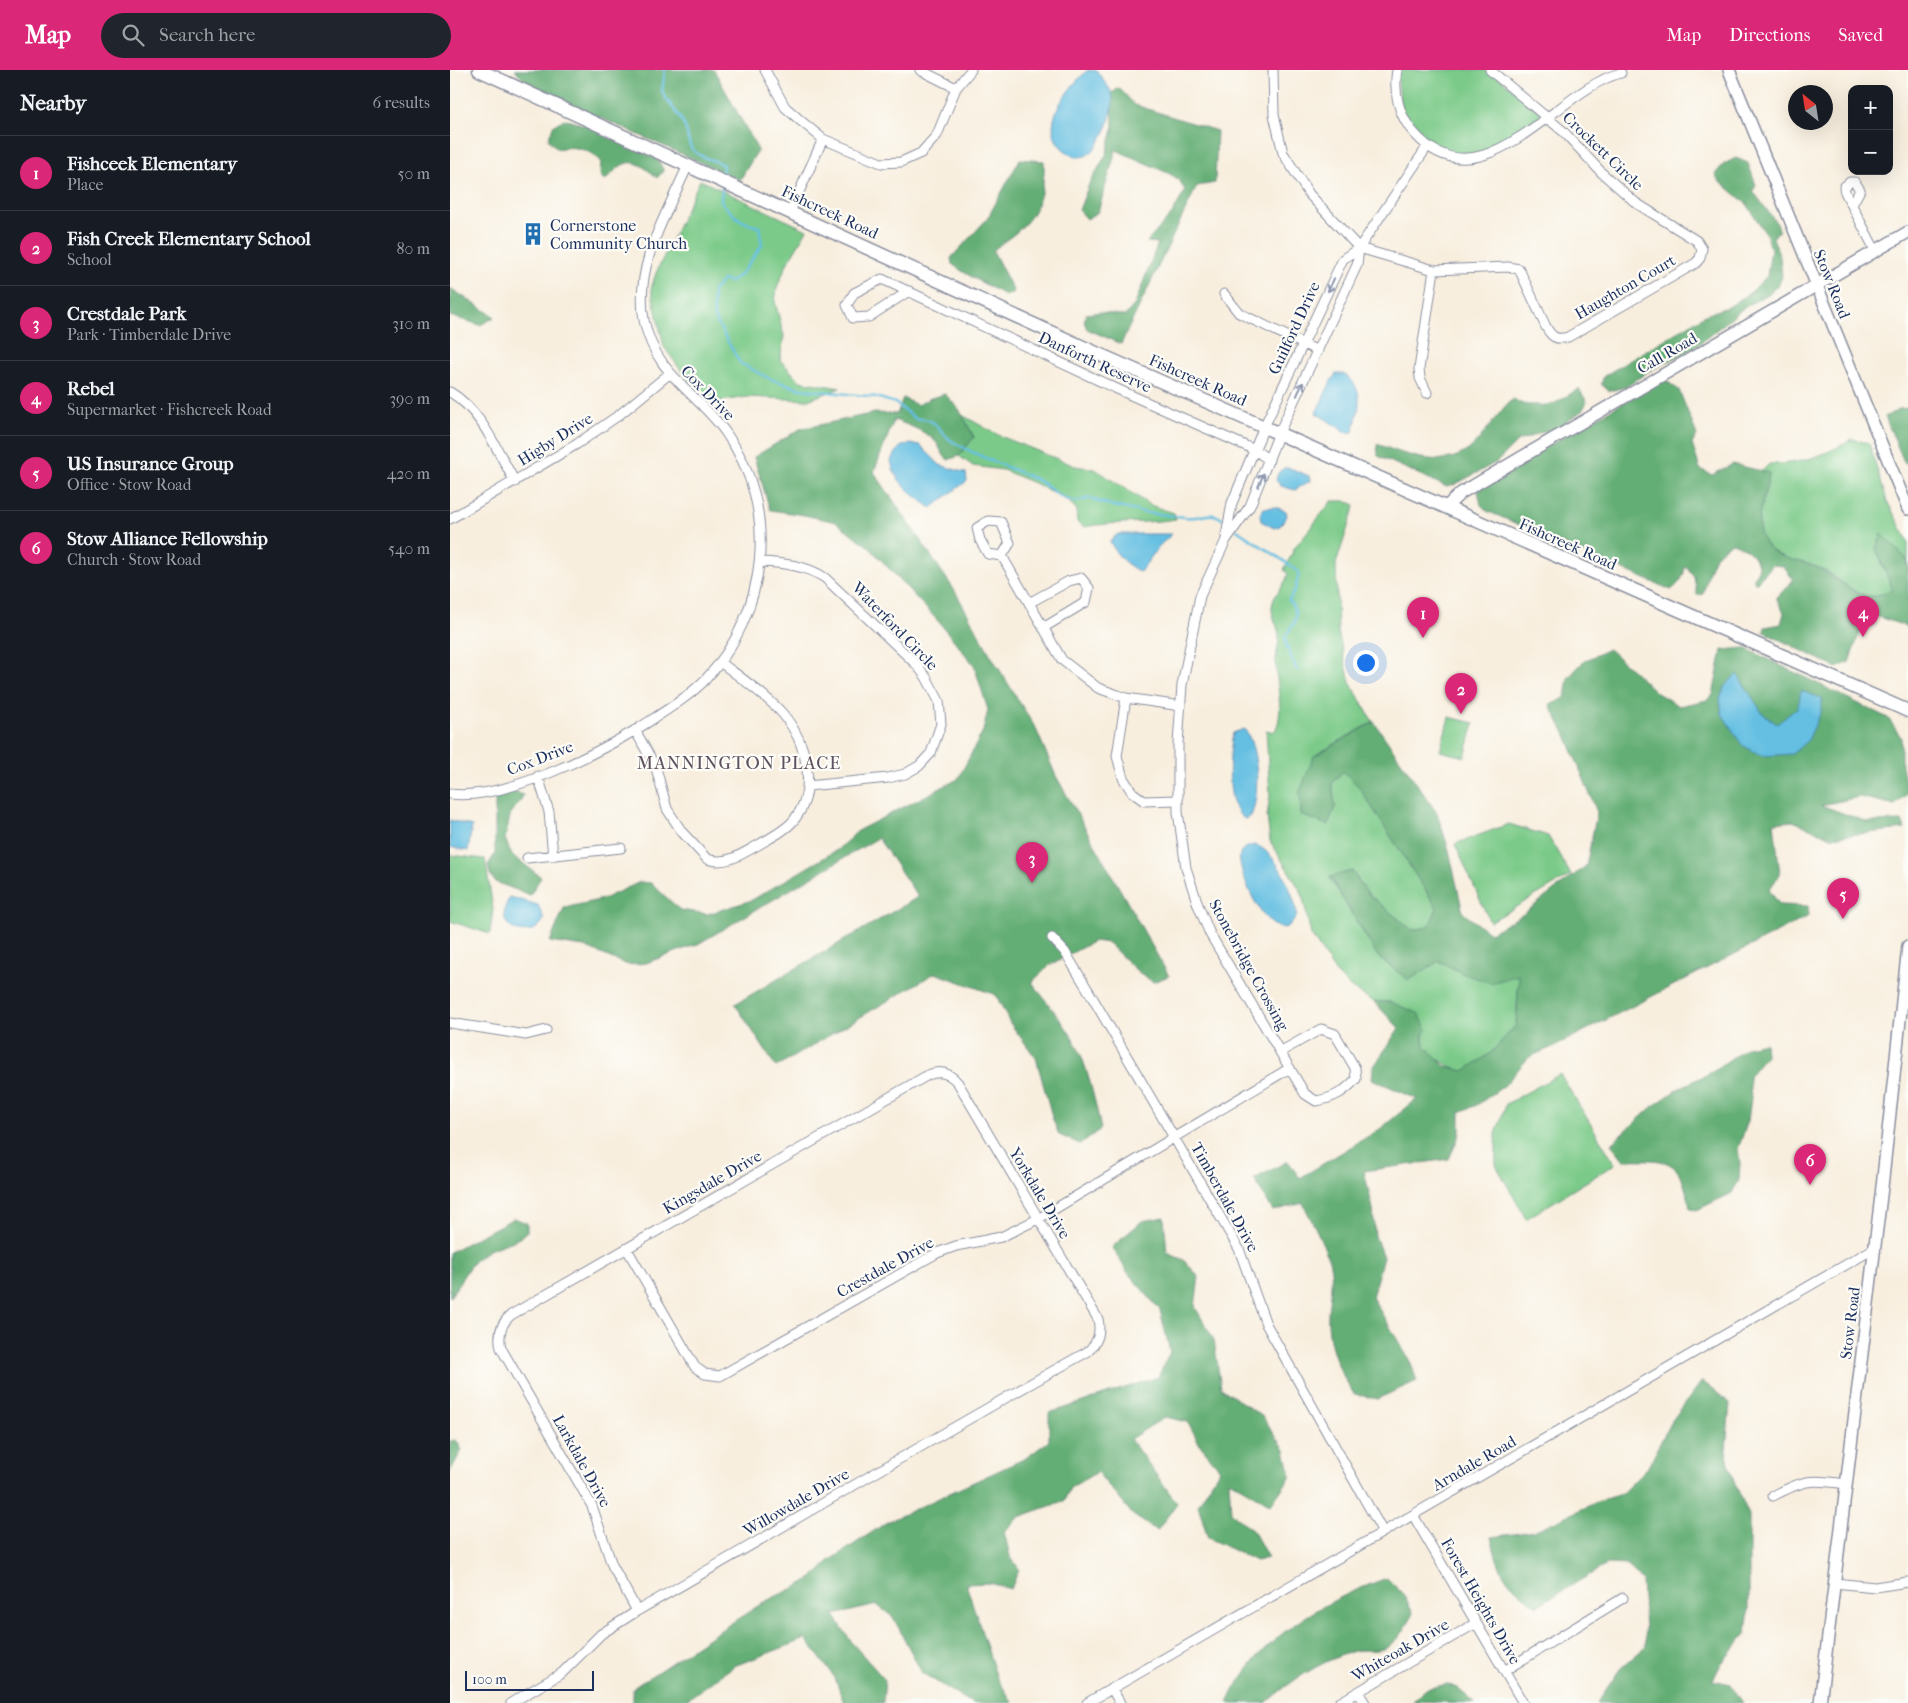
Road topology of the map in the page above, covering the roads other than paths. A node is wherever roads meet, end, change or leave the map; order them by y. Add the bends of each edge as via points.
1 (479, 70) edge
2 (765, 70) edge
3 (920, 70) edge
4 (971, 70) edge
5 (1273, 70) edge
6 (1398, 70) edge
7 (1490, 70) edge
8 (1729, 70) edge
9 (1621, 73) dead end
10 (956, 88) junction
11 (1547, 118) junction
12 (824, 139) junction
13 (1427, 147) junction
14 (688, 165) junction
15 (1852, 205) dead end
16 (790, 212) junction
17 (1908, 232) edge
18 (1701, 245) joint
19 (1360, 248) junction
20 (1875, 250) junction
21 (1434, 270) junction
22 (1815, 285) junction
23 (909, 291) junction
24 (1224, 294) dead end
25 (1303, 344) junction
26 (1318, 351) junction
27 (669, 374) junction
28 (450, 392) edge
29 (1427, 393) dead end
30 (1264, 427) junction
31 (1279, 433) junction
32 (1254, 450) junction
33 (1269, 460) junction
34 (515, 482) junction
35 (1446, 507) junction
36 (1908, 509) edge
37 (450, 519) edge
38 (1228, 534) junction
39 (1002, 556) dead end
40 (760, 562) junction
41 (1029, 603) junction
42 (1043, 628) junction
43 (720, 662) junction
44 (1126, 698) junction
45 (1181, 706) junction
46 (1908, 711) edge
47 (636, 730) junction
48 (538, 776) junction
49 (808, 786) junction
50 (450, 794) edge
51 (1178, 800) junction
52 (620, 848) dead end
53 (553, 856) junction
54 (527, 858) dead end
55 (1052, 938) dead end
56 (1908, 946) edge
57 (450, 1022) edge
58 (546, 1030) dead end
59 (1280, 1052) junction
60 (1290, 1068) junction
61 (944, 1073) joint
62 (1174, 1138) junction
63 (1038, 1218) junction
64 (1875, 1248) junction
65 (627, 1249) junction
66 (501, 1328) joint
67 (1099, 1335) joint
68 (1846, 1484) junction
69 (1773, 1496) dead end
70 (1413, 1515) junction
71 (1383, 1532) junction
72 (1908, 1582) edge
73 (1834, 1583) junction
74 (1623, 1598) dead end
75 (637, 1611) junction
76 (1476, 1623) junction
77 (1504, 1671) junction
78 (1112, 1689) junction
79 (1358, 1692) junction
80 (511, 1703) edge
81 (1087, 1703) edge
82 (1120, 1703) edge
83 (1339, 1703) edge
84 (1364, 1703) edge
85 (1523, 1703) edge
86 (1820, 1703) edge

1 - 14 main road, Fishcreek Road
2 - 12 street via 785,107
3 - 10 street
4 - 10 street
5 - 19 street via 1274,114 1284,152 1309,194
6 - 13 street via 1396,95 1401,111 1409,128
7 - 11 street, Crockett Circle
8 - 22 street, Stow Road
9 - 11 street via 1599,81
10 - 12 street via 936,136 921,153 901,162 881,163
11 - 13 street via 1506,146 1476,158 1451,156
11 - 18 street, Crockett Circle via 1636,203
12 - 16 street
13 - 19 street, Guilford Drive
14 - 16 main road, Fishcreek Road
14 - 27 street, Cox Drive via 643,275 645,321 659,358
15 - 20 street via 1860,190 1855,182 1844,188 1845,192
16 - 30 main road, Fishcreek Road
17 - 20 street, Call Road
18 - 21 street, Haughton Court via 1702,254 1696,263 1562,339 1551,335 1519,270
19 - 21 street
19 -> 25 street, Guilford Drive via 1343,259
19 - 26 street, Guilford Drive via 1356,266
20 - 22 street, Call Road
21 - 29 street via 1419,369
22 - 35 street, Call Road via 1514,461 1461,493
22 - 36 street, Stow Road
23 - 23 street, Danforth Reserve via 882,278 854,293 847,304 853,318 869,317
23 - 32 street, Danforth Reserve
24 - 25 street via 1239,313
25 - 26 street
25 - 30 street, Guilford Drive
31 -> 26 street, Guilford Drive
27 - 34 street, Higby Drive via 597,431
27 - 40 street, Cox Drive via 711,414 738,452 756,501
28 - 34 street via 466,404 481,423
30 - 31 main road, Fishcreek Road
30 - 32 street, Stonebridge Crossing
31 - 33 street, Stonebridge Crossing
31 - 35 main road, Fishcreek Road
32 - 33 street, Danforth Reserve
32 - 38 street, Stonebridge Crossing via 1232,503
38 -> 33 street, Stonebridge Crossing via 1250,506
34 - 37 street, Higby Drive
35 - 46 main road, Fishcreek Road
38 - 45 street, Stonebridge Crossing via 1200,596 1182,685
39 - 41 street
40 - 43 street, Cox Drive via 749,610
40 - 49 street, Waterford Circle via 810,570 825,578 916,664 934,689 941,709 935,746 912,770 888,778
41 - 42 street
41 - 42 street via 1081,578 1090,588 1086,602
42 - 44 street via 1062,660 1098,688
43 - 47 street, Cox Drive via 690,693
43 - 49 street via 768,699 787,719 802,748
44 - 45 street
44 - 51 street via 1117,756 1123,778 1132,792 1144,801
45 - 51 street, Stonebridge Crossing
47 - 48 street, Cox Drive via 587,756
47 - 49 street via 653,761 673,820 707,859 727,861 789,826 802,808
48 - 50 street, Cox Drive via 481,793
48 - 53 street via 549,812
51 - 59 street, Stonebridge Crossing via 1186,868 1198,905 1210,934
52 - 53 street
53 - 54 street
55 - 62 street, Timberdale Drive via 1074,967
56 - 64 street, Stow Road
57 - 58 street via 526,1035
59 - 60 street, Stonebridge Crossing
59 - 60 street, Stonebridge Crossing via 1321,1028 1335,1034 1355,1068 1356,1079 1332,1098 1316,1101 1305,1094
60 - 62 street, Crestdale Drive
61 - 63 street, Yorkdale Drive via 958,1083
61 - 65 street, Kingsdale Drive via 928,1075
62 - 63 street, Crestdale Drive
62 - 71 street, Timberdale Drive via 1239,1249 1266,1324
63 - 65 street, Crestdale Drive via 1001,1236 937,1253 720,1376 705,1374 695,1367
63 - 67 street, Yorkdale Drive via 1098,1320
64 - 68 street, Stow Road
64 - 70 street, Arndale Road
65 - 66 street, Kingsdale Drive via 511,1315
66 - 75 street, Larkdale Drive via 501,1348 592,1506 612,1565
67 - 75 street, Willowdale Drive via 1087,1352
68 - 69 street via 1804,1481
68 - 73 street, Stow Road
70 - 71 street, Arndale Road
70 - 76 street, Forest Heights Drive
71 - 78 street, Arndale Road
72 - 73 street via 1875,1587
73 - 86 street, Stow Road
74 - 77 street
75 - 80 street, Willowdale Drive via 602,1634 562,1673
76 - 77 street, Forest Heights Drive
76 - 79 street, Whiteoak Drive
77 - 85 street, Forest Heights Drive
78 - 81 street, Arndale Road
78 - 82 street
79 - 83 street, Whiteoak Drive
79 - 84 street

